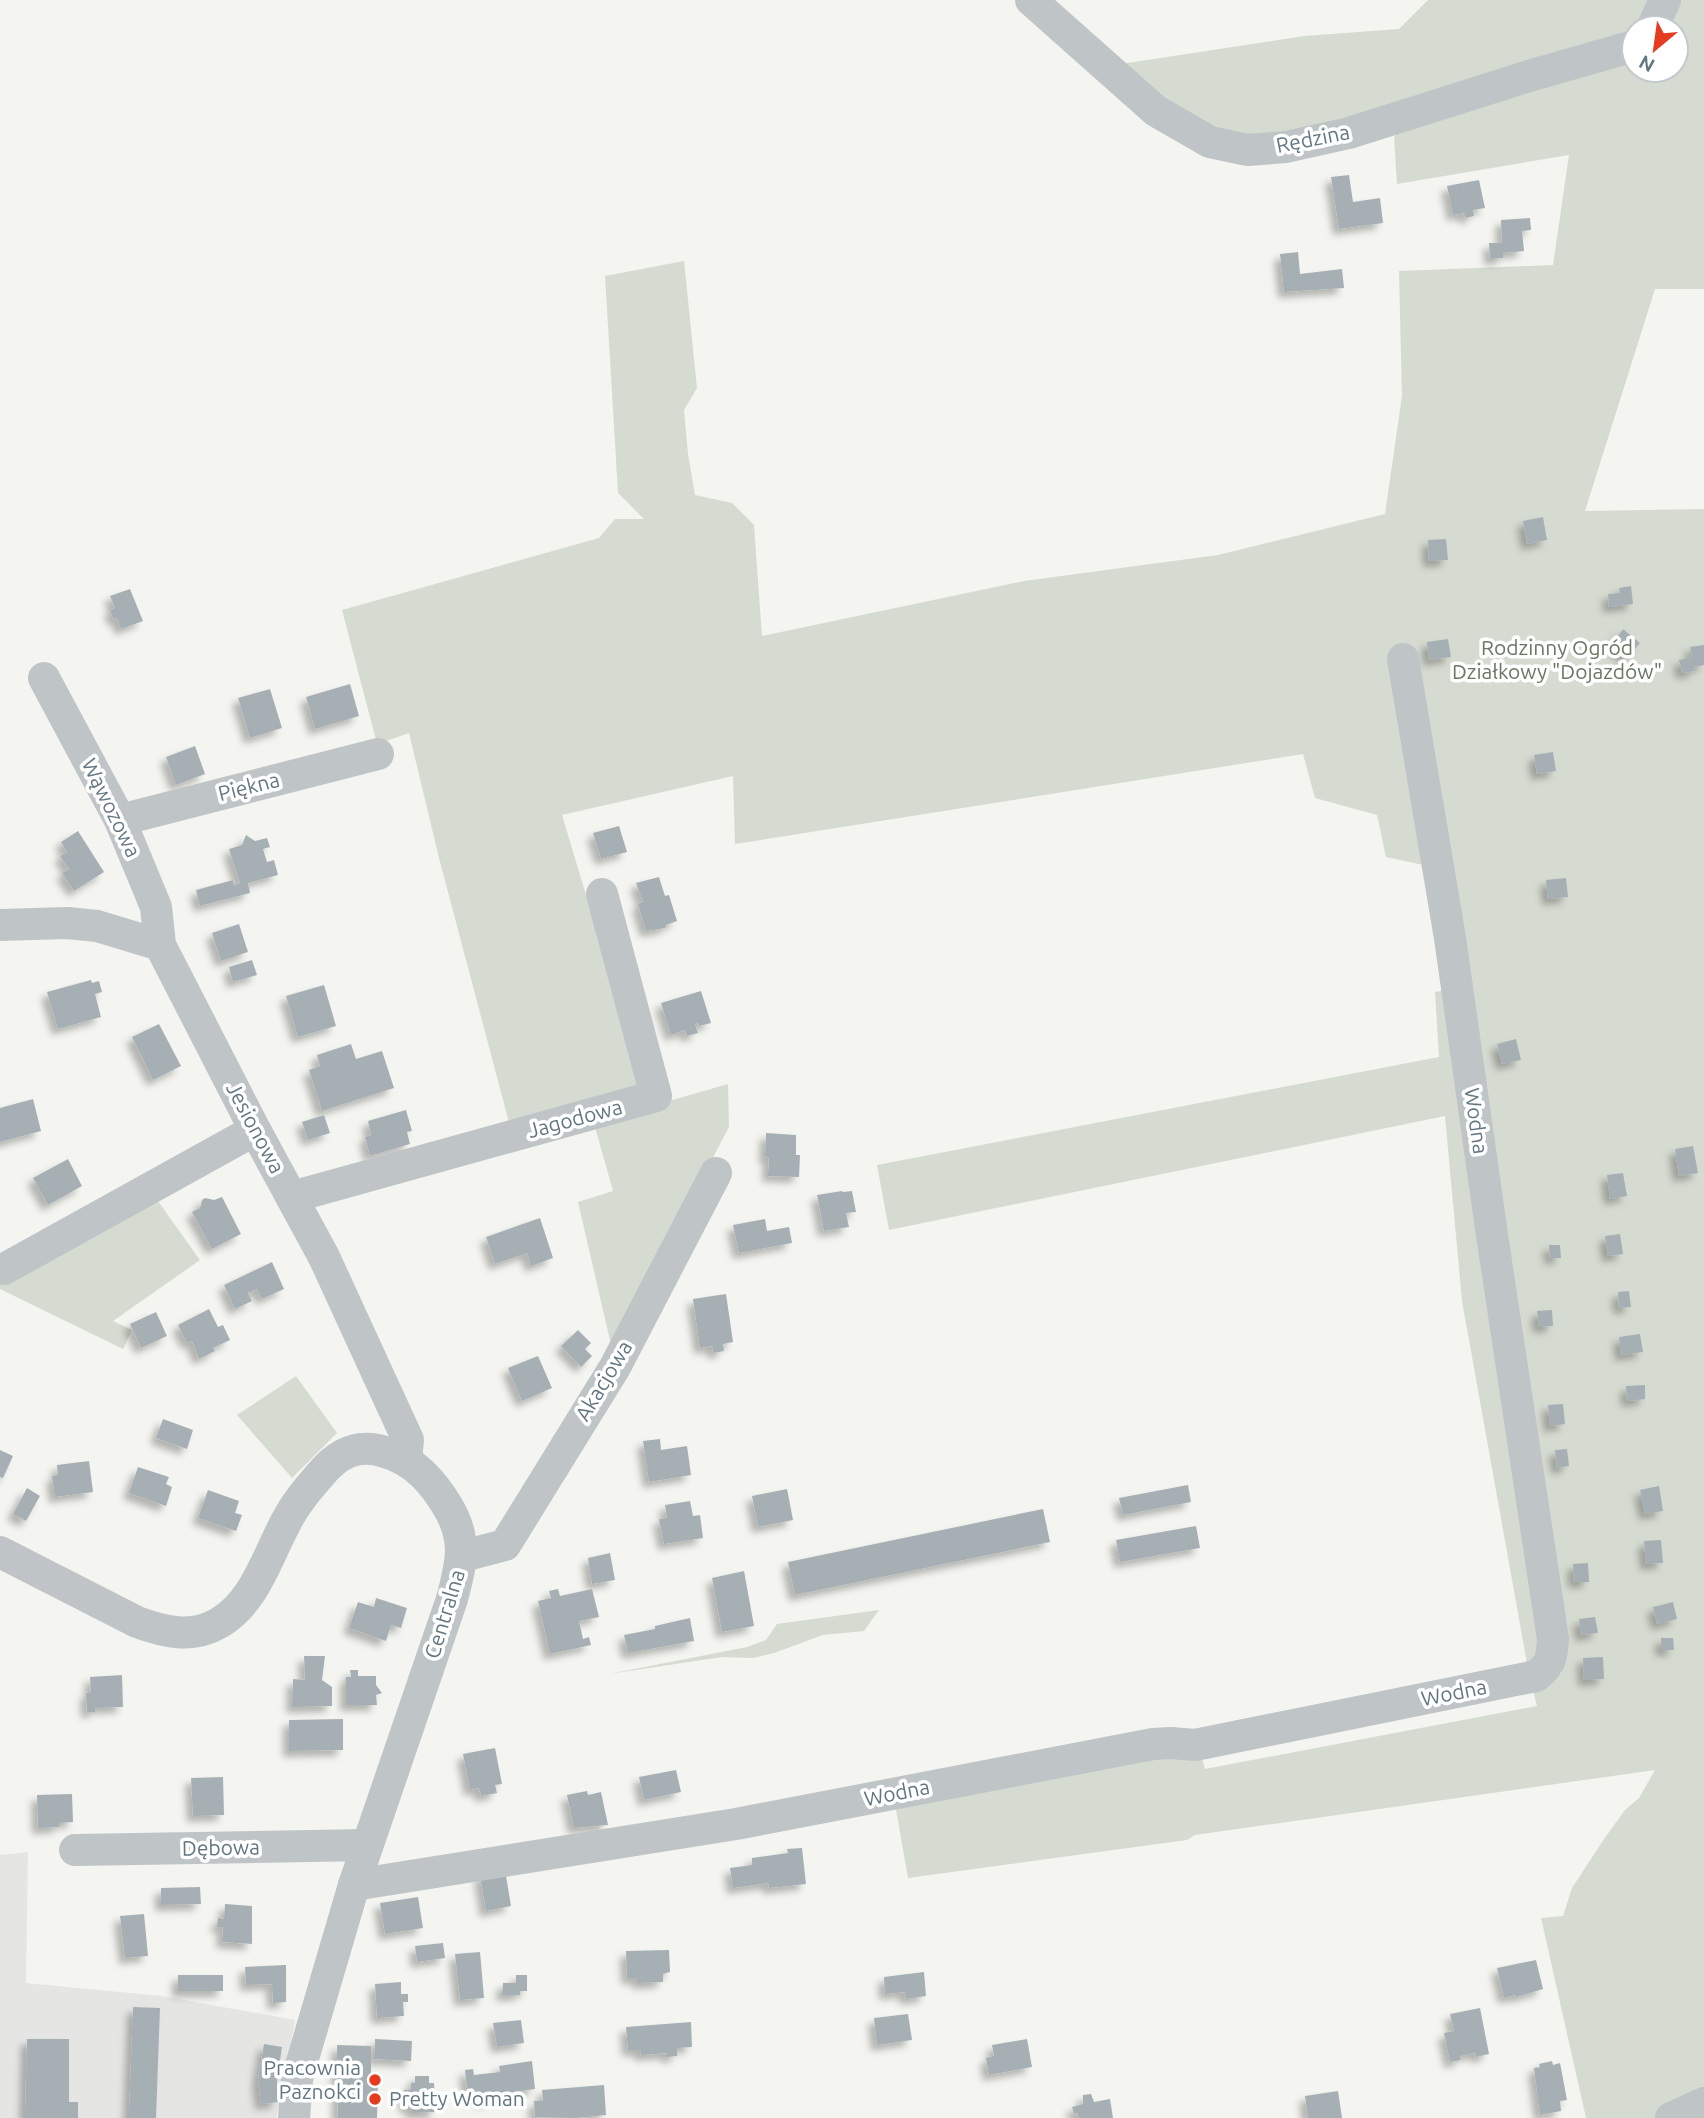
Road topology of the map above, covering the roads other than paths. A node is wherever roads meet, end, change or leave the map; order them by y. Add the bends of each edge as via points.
1 (1031, 0) edge
2 (1620, 50) edge
3 (1403, 659) dead end
4 (44, 678) dead end
5 (378, 754) dead end
6 (120, 820) junction
7 (602, 894) dead end
8 (0, 925) edge
9 (160, 945) junction
10 (255, 1130) junction
11 (716, 1173) dead end
12 (292, 1197) junction
13 (4, 1269) dead end
14 (406, 1460) junction
15 (0, 1552) edge
16 (463, 1556) junction
17 (367, 1845) junction
18 (75, 1850) dead end
19 (354, 1885) junction
20 (1704, 2103) edge
21 (294, 2118) edge
22 (1671, 2118) edge

1 - 2 street, Rędzina via 1156,111 1210,142 1248,150 1349,133
3 - 19 street, Wodna via 1450,938 1551,1625 1552,1658 1547,1668 1536,1676 1195,1745 1153,1744 736,1824
4 - 6 street, Wąwozowa
5 - 6 street, Piękna
6 - 9 street, Wąwozowa via 156,907
7 - 12 street, Jagodowa via 656,1096
8 - 9 street via 97,926
9 - 10 street, Jesionowa
10 - 12 street, Jesionowa
10 - 13 street
11 - 16 street, Akacjowa via 615,1367 505,1545
12 - 14 street, Jesionowa via 408,1440
14 - 15 street, Centralna via 372,1448 338,1456 299,1499 242,1604 219,1623 189,1633 137,1622
14 - 16 street, Centralna via 431,1482 453,1515
16 - 17 street, Centralna
17 - 18 street, Dębowa
17 - 19 street, Centralna
19 - 21 street, Centralna via 297,2080
20 - 22 street

